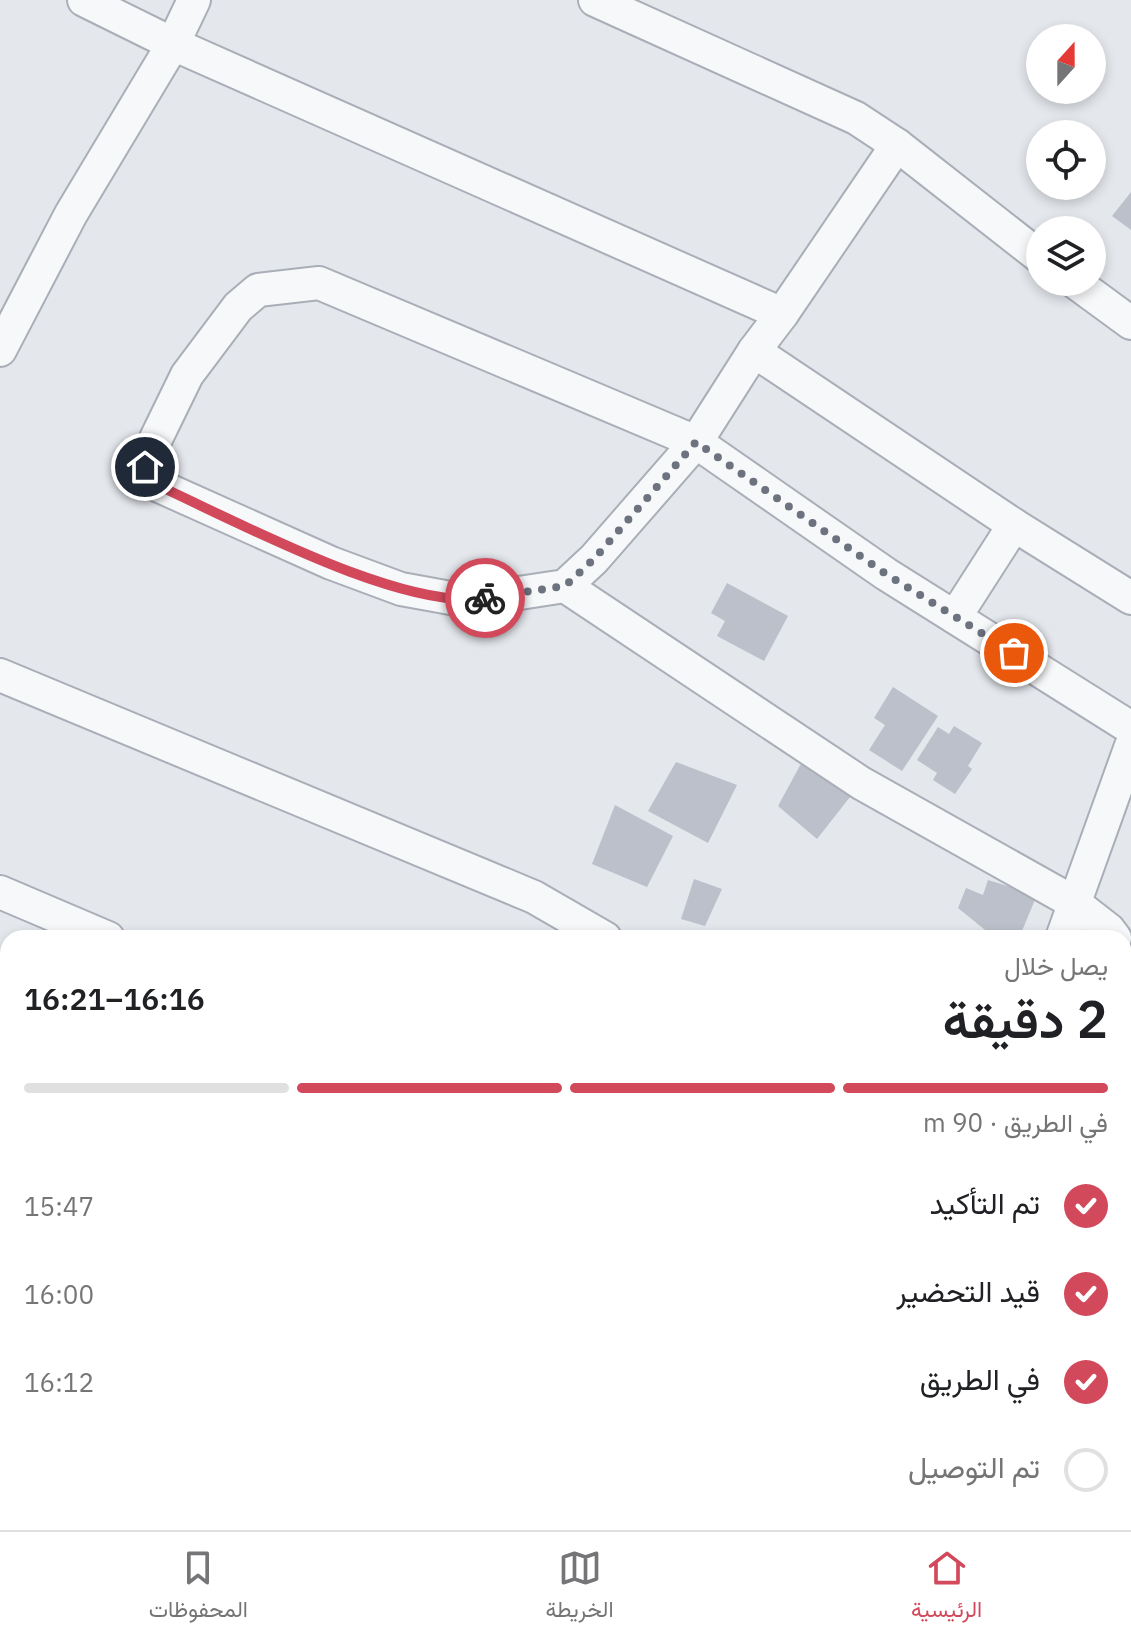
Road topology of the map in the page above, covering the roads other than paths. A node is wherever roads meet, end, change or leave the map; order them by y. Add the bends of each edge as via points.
1 (84, 0) edge
2 (194, 0) edge
3 (595, 0) edge
4 (173, 44) junction
5 (897, 145) junction
6 (1026, 246) edge
7 (1094, 296) edge
8 (782, 314) junction
9 (1131, 323) edge
10 (0, 350) edge
11 (754, 351) junction
12 (696, 442) junction
13 (1014, 525) junction
14 (565, 586) junction
15 (1131, 598) edge
16 (955, 617) junction
17 (0, 675) edge
18 (1131, 728) edge
19 (1131, 746) edge
20 (0, 892) edge
21 (1073, 902) junction
22 (89, 930) edge
23 (591, 930) edge
24 (1064, 930) edge
25 (1109, 930) edge

1 - 4 street
2 - 4 street
3 - 5 street via 813,96
4 - 8 street
4 - 10 street via 71,214
5 - 6 street
5 - 8 street
7 - 9 street
8 - 11 street
11 - 12 street
11 - 13 street
12 - 14 street
12 - 14 street via 319,283 258,290 244,301 187,375 147,457 148,478 157,485 401,589 467,601
12 - 16 street
13 - 15 street
13 - 16 street
14 - 21 street via 861,783
16 - 18 street
17 - 23 street via 534,897
19 - 21 street
20 - 22 street
21 - 24 street
21 - 25 street

